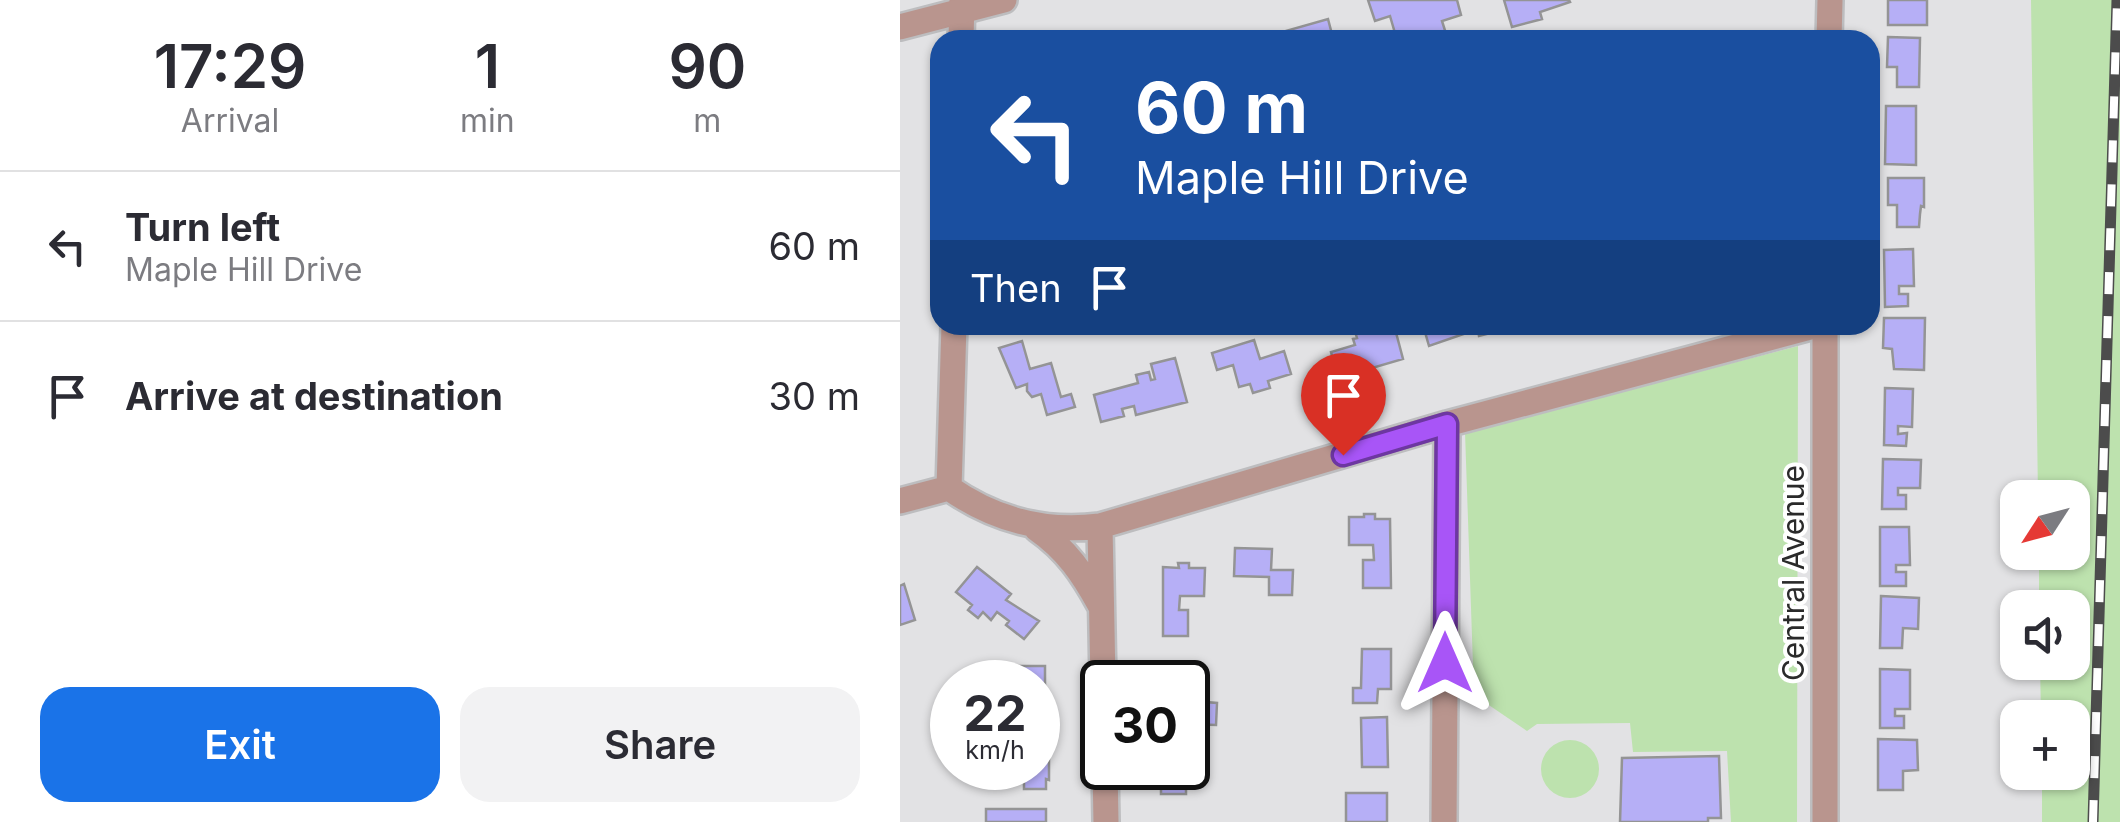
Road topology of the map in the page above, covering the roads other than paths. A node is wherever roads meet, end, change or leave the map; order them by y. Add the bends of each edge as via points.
1 (1004, 0) edge
2 (1830, 0) edge
3 (962, 6) edge
4 (900, 28) edge
5 (1830, 30) edge
6 (954, 335) edge
7 (1784, 335) edge
8 (1822, 335) edge
9 (1447, 424) junction
10 (950, 488) junction
11 (900, 501) edge
12 (1100, 526) junction
13 (1033, 527) junction
14 (1102, 610) junction
15 (1103, 660) edge
16 (1105, 790) edge
17 (1106, 822) edge
18 (1444, 822) edge
19 (1825, 822) edge

1 - 3 street
2 - 5 street
3 - 4 street
6 - 10 street
7 - 9 street
8 - 19 street, Central Avenue
9 - 12 street
9 - 18 street
10 - 11 street
10 - 13 street
12 - 13 street
12 - 14 street
13 - 14 street via 1059,544
14 - 15 street
16 - 17 street

